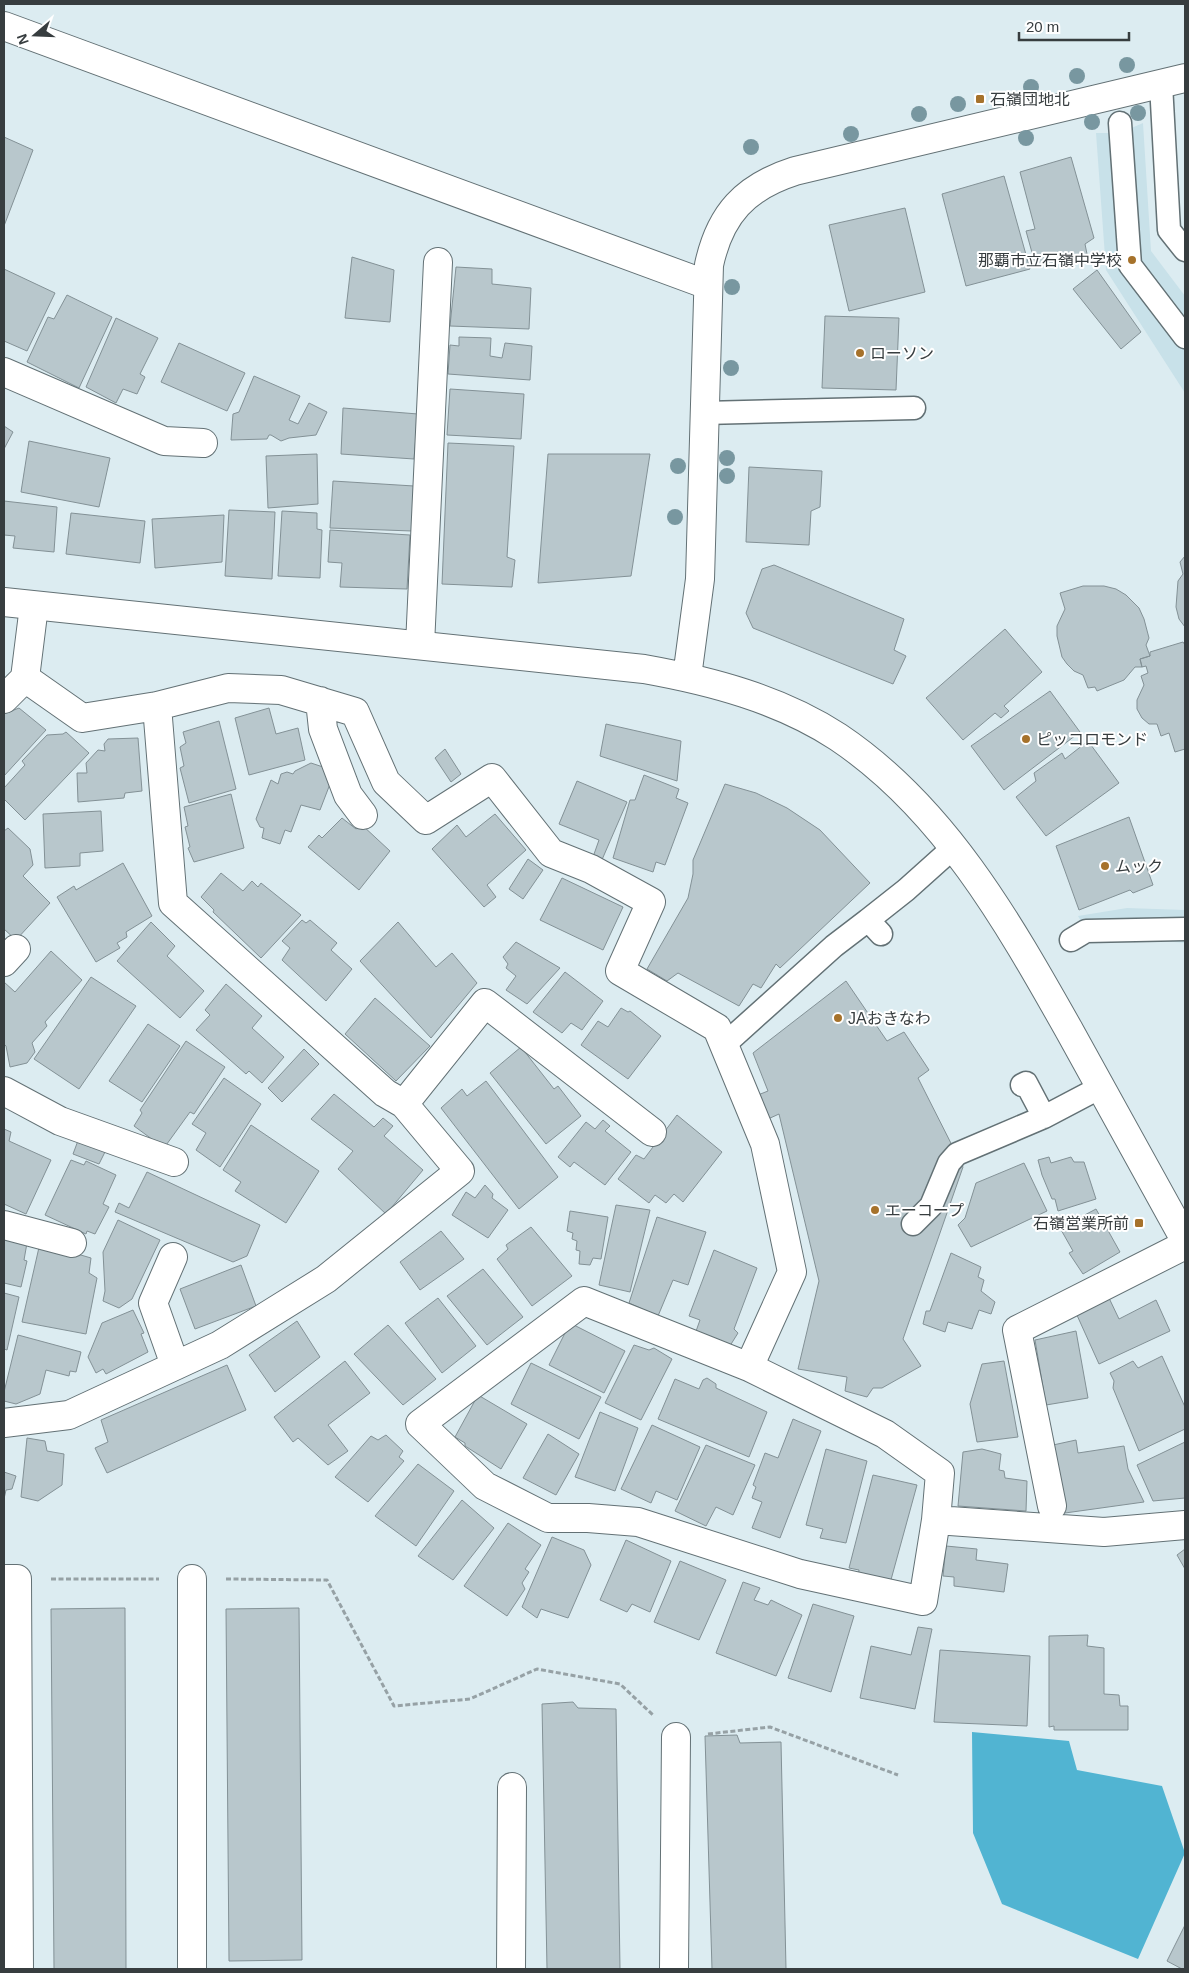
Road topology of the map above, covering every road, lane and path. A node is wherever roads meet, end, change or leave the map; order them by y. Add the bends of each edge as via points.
1 (4, 26) edge
2 (1173, 81) edge
3 (1120, 123) dead end
4 (1185, 250) edge
5 (438, 262) dead end
6 (708, 285) junction
7 (1185, 337) edge
8 (4, 372) edge
9 (914, 408) dead end
10 (704, 413) junction
11 (203, 443) dead end
12 (4, 602) edge
13 (34, 606) junction
14 (420, 645) junction
15 (687, 677) junction
16 (25, 678) junction
17 (4, 699) edge
18 (320, 702) junction
19 (156, 706) junction
20 (363, 815) dead end
21 (954, 847) junction
22 (1185, 929) edge
23 (1071, 940) dead end
24 (724, 1045) junction
25 (1022, 1085) dead end
26 (1101, 1087) junction
27 (4, 1091) edge
28 (404, 1104) junction
29 (1044, 1117) junction
30 (652, 1132) dead end
31 (174, 1162) dead end
32 (913, 1224) dead end
33 (4, 1225) edge
34 (1185, 1240) edge
35 (72, 1243) dead end
36 (1185, 1246) edge
37 (173, 1257) dead end
38 (175, 1365) junction
39 (749, 1367) junction
40 (4, 1423) edge
41 (1052, 1506) dead end
42 (936, 1520) junction
43 (1185, 1525) edge
44 (11, 1579) edge
45 (192, 1579) junction
46 (676, 1737) junction
47 (898, 1775) dead end
48 (512, 1787) dead end
49 (19, 1969) edge
50 (192, 1969) edge
51 (511, 1969) edge
52 (674, 1969) edge

1 - 6 street
2 - 4 lane via 1169,230
2 - 6 street via 778,176 749,193 727,217 713,247
3 - 7 lane via 1130,265
5 - 14 street
6 - 10 street
8 - 11 street via 164,441
9 - 10 lane
10 - 15 street via 700,579
12 - 13 street
13 - 14 street
13 - 16 street
14 - 15 street via 602,663
15 - 21 street via 780,706 836,736 871,761 906,793
16 - 17 street
16 - 19 street via 82,718
18 - 19 street via 281,690 228,688
18 - 20 street via 323,729 348,795
18 - 24 street via 355,712 386,782 426,820 492,778 551,853 591,869 651,902 620,971 717,1028
19 - 28 street via 173,904 385,1093
21 - 24 lane via 906,890 874,927 834,946
21 - 26 street via 1038,973
22 - 23 lane via 1086,931
24 - 39 street via 765,1144 792,1272
25 - 29 lane via 1026,1083
26 - 29 lane
26 - 34 street
27 - 31 street via 60,1121
28 - 30 street via 485,1003
28 - 38 street via 460,1171 326,1279 220,1344
29 - 32 lane via 957,1154 948,1163 931,1206
33 - 35 street
36 - 41 street via 1017,1330
37 - 38 street via 152,1304
38 - 40 street via 69,1415
39 - 42 street via 885,1434 940,1473
39 - 42 street via 584,1301 420,1424 485,1486 548,1518 638,1522 800,1574 923,1600
42 - 43 street via 1104,1532
44 - 45 path
44 - 49 street
45 - 46 path via 327,1580 394,1706 470,1699 537,1669 620,1684
45 - 50 street
46 - 47 path via 770,1727
46 - 52 street
48 - 51 street

